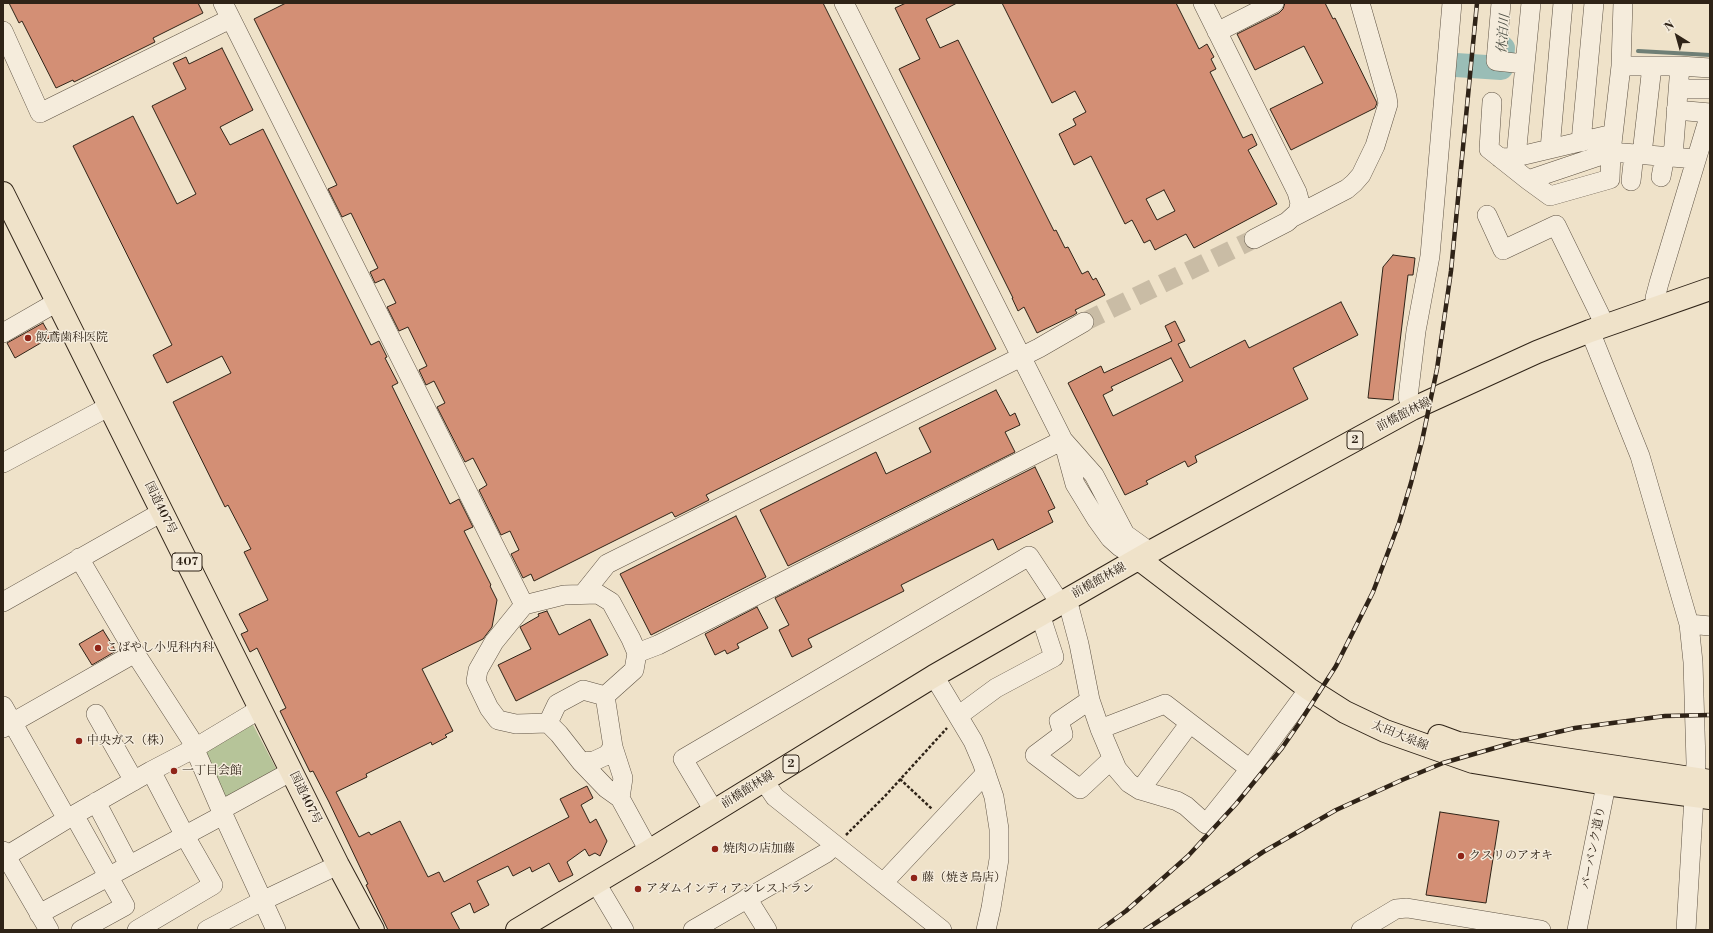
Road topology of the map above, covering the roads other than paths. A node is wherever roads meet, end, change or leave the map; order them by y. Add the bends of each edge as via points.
1 (844, 3) edge
2 (1202, 3) edge
3 (1274, 3) edge
4 (1360, 3) edge
5 (1452, 3) edge
6 (1501, 3) edge
7 (1531, 3) edge
8 (1563, 3) edge
9 (1594, 3) edge
10 (1623, 3) edge
11 (229, 8) edge
12 (3, 31) edge
13 (1217, 32) junction
14 (1510, 63) junction
15 (1621, 66) junction
16 (1652, 66) junction
17 (1680, 66) junction
18 (1710, 68) edge
19 (1678, 89) junction
20 (1710, 89) edge
21 (1492, 102) dead end
22 (1676, 110) junction
23 (1710, 114) edge
24 (1703, 136) junction
25 (1674, 137) junction
26 (1581, 142) junction
27 (1612, 143) junction
28 (1550, 149) junction
29 (1638, 154) junction
30 (1508, 157) junction
31 (1669, 157) junction
32 (1696, 159) junction
33 (1661, 177) dead end
34 (1528, 180) junction
35 (1631, 181) dead end
36 (6, 205) edge
37 (1488, 215) dead end
38 (1293, 217) junction
39 (1254, 239) tunnel mouth
40 (1710, 289) edge
41 (57, 302) junction
42 (1656, 307) junction
43 (1084, 322) tunnel mouth
44 (1597, 328) junction
45 (3, 333) edge
46 (1022, 356) junction
47 (110, 406) junction
48 (1412, 409) junction
49 (1063, 440) junction
50 (3, 463) edge
51 (162, 512) junction
52 (1145, 555) junction
53 (79, 558) junction
54 (583, 594) junction
55 (1064, 601) junction
56 (3, 602) edge
57 (524, 605) junction
58 (1040, 614) junction
59 (1688, 624) junction
60 (1710, 626) edge
61 (135, 653) junction
62 (637, 653) junction
63 (934, 676) junction
64 (1309, 689) junction
65 (1089, 693) junction
66 (605, 696) junction
67 (3, 706) edge
68 (260, 709) junction
69 (96, 714) dead end
70 (958, 716) junction
71 (1190, 722) junction
72 (548, 723) junction
73 (8, 725) edge
74 (1100, 729) junction
75 (613, 747) junction
76 (195, 748) junction
77 (1112, 759) junction
78 (581, 762) junction
79 (1250, 769) junction
80 (151, 771) junction
81 (292, 771) junction
82 (986, 773) junction
83 (1608, 775) junction
84 (134, 781) junction
85 (764, 781) junction
86 (1702, 788) edge
87 (1148, 792) junction
88 (620, 798) junction
89 (96, 802) junction
90 (714, 811) junction
91 (222, 812) junction
92 (70, 817) junction
93 (185, 836) junction
94 (835, 845) junction
95 (649, 852) junction
96 (4, 855) edge
97 (129, 865) junction
98 (338, 865) junction
99 (108, 876) junction
100 (884, 882) junction
101 (596, 883) junction
102 (747, 898) junction
103 (262, 901) junction
104 (39, 914) junction
105 (1482, 925) edge
106 (48, 930) edge
107 (81, 930) edge
108 (137, 930) edge
109 (207, 930) edge
110 (276, 930) edge
111 (373, 930) edge
112 (516, 930) edge
113 (624, 930) edge
114 (693, 930) edge
115 (767, 930) edge
116 (942, 930) edge
117 (986, 930) edge
118 (1361, 930) edge
119 (1541, 930) edge
120 (1577, 930) edge
121 (1686, 930) edge

1 - 46 street
2 - 13 street
3 - 13 street
4 - 38 street via 1388,104 1375,146 1361,175 1354,183
5 - 48 street via 1430,256 1416,331 1408,397
6 - 14 street
7 - 14 street
8 - 28 street
9 - 26 street
10 - 15 street
11 - 12 street via 40,113
11 - 57 street
13 - 38 street via 1297,192 1300,204 1298,212
14 - 30 street
15 - 16 street
15 - 27 street
16 - 17 street
16 - 29 street
17 - 18 street
17 - 19 street
19 - 20 street
19 - 22 street
21 - 30 street via 1489,149
22 - 23 street
22 - 25 street
23 - 24 street
24 - 25 street
24 - 32 street
25 - 31 street
26 - 27 street
26 - 28 street
27 - 29 street
27 - 34 street
27 - 34 street via 1610,179 1550,196
28 - 30 street
29 - 31 street
29 - 35 street
30 - 34 street
31 - 32 street
31 - 33 street
32 - 42 street via 1659,283 1655,298
36 - 41 main road, 国道407号 / 407
37 - 44 street via 1503,250 1556,225 1600,315
38 - 39 street
40 - 42 main road, 前橋館林線 / 2
41 - 45 street
41 - 47 main road, 国道407号 / 407
42 - 44 main road, 前橋館林線 / 2
43 - 46 street
44 - 48 main road, 前橋館林線 / 2 via 1537,352
44 - 59 street via 1640,456
46 - 49 street
46 - 54 street via 607,564
47 - 50 street
47 - 51 main road, 国道407号 / 407
48 - 52 main road, 前橋館林線 / 2
49 - 52 street via 1075,484 1097,520 1120,547
49 - 62 street via 658,645
51 - 53 street
51 - 68 main road, 国道407号 / 407
52 - 55 main road, 前橋館林線 / 2
52 - 64 main road, 太田大泉線
52 - 83 main road, 太田大泉線 via 1352,702 1396,722 1458,743
53 - 56 street
53 - 61 street
54 - 57 street via 564,595
54 - 62 street via 598,594 611,602
55 - 58 main road, 前橋館林線 / 2
55 - 65 street via 1080,644
55 - 90 street via 1029,556 683,759
57 - 72 street via 494,642 478,670 476,681 498,720 516,724
58 - 63 main road, 前橋館林線 / 2
58 - 70 street via 1054,657 996,688
59 - 60 street
59 - 86 street via 1694,688 1696,763
61 - 73 street
61 - 76 street via 186,730
62 - 66 street via 634,670
63 - 70 street
63 - 85 main road, 前橋館林線 / 2
64 - 79 street
64 - 83 main road, 太田大泉線 via 1345,712 1385,731 1473,762
65 - 74 street
65 - 77 street via 1059,721 1063,734 1035,755 1080,789
66 - 72 street via 583,690 557,704
66 - 75 street
67 - 73 street
68 - 76 street
68 - 81 main road, 国道407号 / 407
69 - 84 street
70 - 82 street via 973,741
71 - 74 street via 1165,704
71 - 79 street
71 - 87 street
72 - 78 street
73 - 92 street
74 - 77 street
75 - 78 street via 607,755 594,761
75 - 88 street via 623,778
76 - 80 street
76 - 91 street
77 - 87 street via 1123,778
78 - 88 street via 606,788
79 - 87 street via 1206,824 1177,801
80 - 84 street
80 - 93 street
81 - 91 street
81 - 98 main road, 国道407号 / 407
82 - 100 street
82 - 117 street via 1000,829 999,859
83 - 86 main road, 太田大泉線
83 - 120 street, バーバンク道り
84 - 89 street
85 - 90 main road, 前橋館林線 / 2
85 - 94 street via 775,797
86 - 121 street
88 - 95 street
89 - 92 street
89 - 97 street
90 - 95 main road, 前橋館林線 / 2
91 - 93 street
91 - 103 street
92 - 96 street
92 - 99 street
93 - 97 street
93 - 108 street via 213,885
94 - 100 street
94 - 102 street
95 - 101 main road, 前橋館林線 / 2
96 - 104 street
97 - 99 street
98 - 103 street
98 - 111 main road, 国道407号 / 407
99 - 104 street
99 - 107 street via 125,906
100 - 116 street
101 - 112 main road, 前橋館林線 / 2
101 - 113 street
102 - 114 street
102 - 115 street
103 - 109 street
103 - 110 street
104 - 106 street
105 - 118 street via 1407,908 1396,909
105 - 119 street

